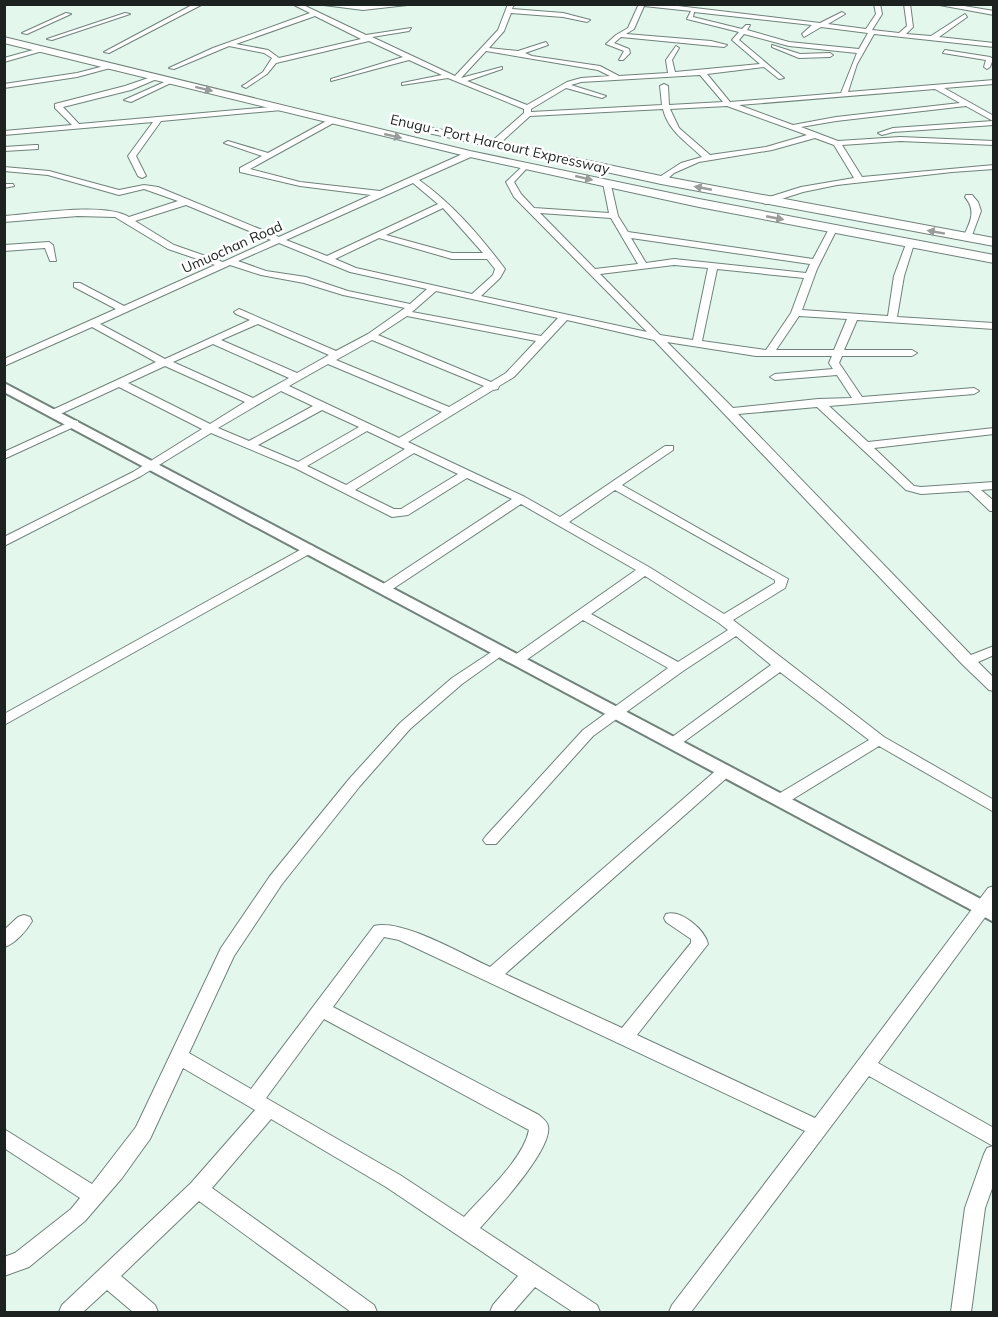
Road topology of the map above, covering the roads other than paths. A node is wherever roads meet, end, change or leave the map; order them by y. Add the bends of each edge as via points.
1 (200, 4) edge
2 (295, 4) edge
3 (413, 4) edge
4 (877, 4) edge
5 (907, 4) edge
6 (937, 4) edge
7 (988, 4) edge
8 (321, 5) edge
9 (640, 5) edge
10 (666, 6) edge
11 (694, 7) edge
12 (510, 8) edge
13 (982, 11) junction
14 (993, 13) edge
15 (68, 14) dead end
16 (127, 14) dead end
17 (313, 14) junction
18 (842, 14) dead end
19 (759, 16) junction
20 (965, 16) dead end
21 (325, 18) junction
22 (587, 20) dead end
23 (819, 24) junction
24 (409, 28) dead end
25 (742, 31) junction
26 (870, 32) junction
27 (621, 35) junction
28 (900, 35) junction
29 (804, 36) dead end
30 (46, 37) junction
31 (365, 38) junction
32 (993, 38) edge
33 (14, 39) edge
34 (937, 39) junction
35 (782, 42) junction
36 (73, 44) dead end
37 (546, 44) dead end
38 (990, 44) edge
39 (227, 45) junction
40 (730, 45) junction
41 (676, 48) dead end
42 (44, 49) junction
43 (484, 49) junction
44 (102, 51) joint
45 (861, 52) junction
46 (945, 52) junction
47 (519, 53) junction
48 (129, 58) dead end
49 (408, 58) junction
50 (621, 59) dead end
51 (4, 60) edge
52 (941, 60) dead end
53 (274, 61) junction
54 (767, 65) junction
55 (112, 66) junction
56 (166, 67) joint
57 (987, 67) dead end
58 (500, 68) dead end
59 (193, 74) dead end
60 (702, 74) junction
61 (672, 75) junction
62 (157, 77) junction
63 (616, 77) junction
64 (782, 78) dead end
65 (455, 79) junction
66 (333, 80) dead end
67 (171, 81) junction
68 (991, 83) edge
69 (404, 84) dead end
70 (241, 85) joint
71 (4, 86) edge
72 (565, 86) junction
73 (664, 86) dead end
74 (935, 86) junction
75 (267, 91) dead end
76 (844, 93) junction
77 (602, 96) dead end
78 (811, 96) junction
79 (128, 100) dead end
80 (819, 103) dead end
81 (728, 104) junction
82 (965, 104) junction
83 (282, 108) junction
84 (664, 108) junction
85 (528, 111) junction
86 (159, 119) junction
87 (333, 121) junction
88 (993, 121) edge
89 (397, 123) dead end
90 (78, 127) junction
91 (793, 127) junction
92 (4, 133) edge
93 (815, 135) junction
94 (877, 140) junction
95 (228, 143) dead end
96 (837, 143) junction
97 (993, 143) edge
98 (494, 144) junction
99 (35, 147) dead end
100 (4, 149) edge
101 (470, 154) junction
102 (269, 156) junction
103 (709, 159) junction
104 (525, 166) junction
105 (993, 167) edge
106 (4, 169) edge
107 (142, 176) dead end
108 (860, 179) junction
109 (414, 180) junction
110 (661, 180) junction
111 (606, 183) junction
112 (382, 194) junction
113 (969, 197) dead end
114 (188, 201) junction
115 (766, 201) junction
116 (444, 204) junction
117 (532, 210) junction
118 (614, 216) junction
119 (4, 219) edge
120 (129, 220) junction
121 (833, 229) junction
122 (625, 234) junction
123 (378, 235) junction
124 (967, 238) junction
125 (282, 239) junction
126 (993, 242) edge
127 (910, 244) junction
128 (4, 249) edge
129 (489, 256) junction
130 (53, 259) dead end
131 (328, 259) junction
132 (993, 259) edge
133 (815, 262) junction
134 (227, 263) junction
135 (643, 265) junction
136 (713, 265) junction
137 (594, 273) junction
138 (809, 276) junction
139 (78, 285) dead end
140 (433, 289) junction
141 (474, 297) junction
142 (125, 310) junction
143 (409, 310) junction
144 (239, 312) dead end
145 (796, 313) junction
146 (565, 317) junction
147 (853, 317) junction
148 (892, 319) junction
149 (258, 321) junction
150 (93, 324) junction
151 (993, 326) edge
152 (371, 336) junction
153 (656, 337) junction
154 (212, 340) junction
155 (544, 340) junction
156 (696, 344) junction
157 (769, 353) junction
158 (912, 353) dead end
159 (837, 354) junction
160 (332, 358) junction
161 (164, 362) junction
162 (4, 363) edge
163 (840, 372) junction
164 (296, 376) junction
165 (776, 377) dead end
166 (119, 383) junction
167 (280, 386) junction
168 (4, 387) edge
169 (494, 387) junction
170 (974, 391) dead end
171 (858, 399) junction
172 (253, 402) junction
173 (818, 402) junction
174 (322, 405) junction
175 (452, 411) junction
176 (730, 411) junction
177 (54, 412) junction
178 (74, 423) junction
179 (368, 426) junction
180 (211, 429) junction
181 (993, 431) edge
182 (401, 441) junction
183 (252, 444) junction
184 (866, 446) junction
185 (415, 448) junction
186 (669, 448) dead end
187 (4, 456) edge
188 (153, 465) junction
189 (299, 466) junction
190 (468, 473) junction
191 (614, 485) junction
192 (993, 485) edge
193 (972, 487) junction
194 (346, 490) junction
195 (521, 499) junction
196 (993, 508) edge
197 (562, 521) junction
198 (4, 542) edge
199 (309, 549) junction
200 (645, 570) junction
201 (384, 589) junction
202 (582, 614) junction
203 (724, 620) junction
204 (737, 630) junction
205 (993, 650) edge
206 (499, 651) junction
207 (517, 660) junction
208 (968, 662) junction
209 (780, 665) junction
210 (678, 668) junction
211 (993, 687) edge
212 (616, 713) junction
213 (4, 720) edge
214 (879, 740) junction
215 (673, 743) junction
216 (725, 771) junction
217 (780, 800) junction
218 (993, 807) edge
219 (491, 840) dead end
220 (993, 892) edge
221 (988, 912) edge
222 (672, 918) dead end
223 (24, 921) dead end
224 (4, 941) edge
225 (491, 976) junction
226 (323, 1010) junction
227 (626, 1038) junction
228 (180, 1057) junction
229 (866, 1065) junction
230 (261, 1104) junction
231 (818, 1128) junction
232 (4, 1137) edge
233 (993, 1138) edge
234 (993, 1154) edge
235 (198, 1189) junction
236 (94, 1196) junction
237 (466, 1230) junction
238 (4, 1267) edge
239 (532, 1275) junction
240 (107, 1277) junction
241 (69, 1312) edge
242 (148, 1312) edge
243 (367, 1312) edge
244 (500, 1312) edge
245 (590, 1312) edge
246 (679, 1312) edge
247 (961, 1312) edge

1 - 44 street
2 - 17 street
3 - 8 street via 363,8
4 - 26 street via 879,14
5 - 28 street via 910,26
6 - 13 street
7 - 13 street
8 - 21 street
9 - 10 street
9 - 27 street via 631,29
10 - 11 street
11 - 19 street
11 - 25 street via 689,18
12 - 22 street
12 - 43 street via 501,31
13 - 14 street
15 - 33 street
16 - 30 street
17 - 21 street
17 - 39 street
18 - 23 street
19 - 23 street via 773,14
19 - 25 street
20 - 34 street
21 - 31 street
23 - 26 street
23 - 29 street
24 - 31 street
25 - 35 street
25 - 40 street
26 - 28 street
26 - 45 street
27 - 40 street
27 - 50 street via 609,44 627,50
28 - 34 street
30 - 33 highway
30 - 36 highway
31 - 49 street
31 - 53 street
32 - 38 street
33 - 42 highway, Enugu - Port Harcourt Expressway
34 - 38 street
34 - 46 street
35 - 45 street
35 - 45 street via 774,46 800,56
37 - 47 street
39 - 53 street via 266,51 274,55
39 - 56 street
40 - 54 street
41 - 61 street via 669,60
42 - 51 street
42 - 55 highway, Enugu - Port Harcourt Expressway
43 - 47 street
43 - 65 street
44 - 48 highway
45 - 76 street
46 - 52 street
46 - 57 street via 990,59
47 - 63 street via 600,68
49 - 65 street
49 - 66 street
53 - 70 street via 265,73
54 - 60 street
54 - 64 street
55 - 62 highway, Enugu - Port Harcourt Expressway
55 - 71 street
56 - 59 highway
58 - 65 street
60 - 61 street
60 - 81 street
61 - 63 street
62 - 67 highway, Enugu - Port Harcourt Expressway
62 - 90 street via 58,106
63 - 72 street via 581,80
65 - 69 street
65 - 85 street
67 - 79 street
67 -> 83 highway, Enugu - Port Harcourt Expressway
68 - 74 street
70 - 75 highway
72 - 77 street
72 - 85 street
73 - 84 street
74 - 76 street
74 - 82 street
76 - 78 street
78 - 80 street
78 - 81 street
81 - 84 street
81 - 91 street
82 - 88 street
82 - 91 street via 931,111 833,118
83 - 86 street
83 - 87 highway, Enugu - Port Harcourt Expressway
84 - 85 street
84 - 103 street via 673,128
85 - 98 street
86 - 90 street
86 - 107 street via 132,156
87 -> 101 highway, Enugu - Port Harcourt Expressway
87 - 102 street
88 - 94 street via 893,130 882,133
89 - 98 highway, Enugu - Port Harcourt Expressway
90 - 92 street
91 - 93 street
93 - 96 street
93 - 103 street
94 - 96 street
94 - 97 street
95 - 102 street
96 - 108 street
98 - 110 highway, Enugu - Port Harcourt Expressway
99 - 100 street
101 - 104 highway, Enugu - Port Harcourt Expressway
101 - 109 street, Umuochan Road
102 - 112 street via 243,170 300,184
103 - 110 street via 677,167
104 -> 111 highway, Enugu - Port Harcourt Expressway
104 - 117 street via 512,178 511,187
105 - 108 street
106 - 114 street via 49,173 115,193 149,187
108 - 115 street via 815,186
109 - 112 street, Umuochan Road
109 - 116 street
115 -> 110 highway, Enugu - Port Harcourt Expressway
111 - 118 street
111 -> 121 highway, Enugu - Port Harcourt Expressway
112 - 125 street, Umuochan Road
113 - 124 street via 978,212
114 - 120 street
114 - 125 street
124 -> 115 highway, Enugu - Port Harcourt Expressway
116 - 123 street
116 - 129 street
117 - 118 street
117 - 137 street
118 - 122 street
119 - 120 street via 109,212
120 - 134 street via 171,247
121 - 127 highway, Enugu - Port Harcourt Expressway
121 - 133 street
122 - 133 street
122 - 135 street
123 - 129 street via 452,256
123 - 131 street
124 - 126 highway, Enugu - Port Harcourt Expressway
125 - 131 street
125 - 134 street, Umuochan Road
127 - 132 highway, Enugu - Port Harcourt Expressway
127 - 148 street via 899,276
128 - 130 street via 49,245
129 - 141 street via 500,272
131 - 140 street via 353,270
133 - 138 street
134 - 142 street, Umuochan Road
134 - 143 street via 306,280
135 - 136 street
135 - 137 street
136 - 138 street
136 - 156 street
137 - 153 street
138 - 145 street
139 - 142 street
140 - 141 street
140 - 143 street
141 - 146 street
142 - 150 street, Umuochan Road
143 - 152 street
143 - 155 street
144 - 149 street
145 - 147 street
145 - 157 street
146 - 153 street
146 - 155 street
147 - 148 street
147 - 159 street
148 - 151 street
149 - 154 street
149 - 160 street
150 - 161 street
150 - 162 street, Umuochan Road
152 - 160 street
152 - 169 street
153 - 156 street
153 - 176 street
154 - 161 street
154 - 164 street
155 - 169 street
156 - 157 street
157 - 159 street
158 - 159 street
159 - 163 street via 834,363
160 - 164 street
160 - 175 street
161 - 166 street
161 - 172 street
163 - 165 street
163 - 171 street
164 - 167 street
166 - 177 street
166 - 180 street
167 - 172 street
167 - 174 street
168 - 177 main road
169 - 175 street
170 - 171 street
171 - 173 street
172 - 180 street
173 - 176 street
173 - 184 street
174 - 179 street
174 - 183 street
175 - 182 street
176 - 208 street
177 - 178 main road
178 - 187 street
178 - 188 main road
179 - 182 street
179 - 189 street
180 - 183 street
180 - 188 street
181 - 184 street
182 - 185 street
183 - 189 street
184 - 193 street via 915,490
185 - 190 street
185 - 194 street
186 - 191 street
188 - 198 street
188 - 199 main road
189 - 194 street
190 - 194 street via 399,514 384,511
190 - 195 street
191 - 197 street
191 - 203 street via 782,579 782,585
192 - 193 street
193 - 196 street
195 - 197 street
195 - 201 street
197 - 200 street
199 - 201 main road
199 - 213 street
200 - 202 street
200 - 203 street
201 - 206 main road
202 - 207 street
202 - 210 street
203 - 204 street
204 - 209 street
204 - 210 street
205 - 208 street
206 - 207 main road
206 - 228 street via 405,726 276,880 227,953
207 - 212 main road
208 - 211 street
209 - 214 street
209 - 215 street
210 - 212 street
212 - 215 main road
212 - 219 street via 574,746
214 - 217 street
214 - 218 street
215 - 216 main road
216 - 217 main road
216 - 225 street
217 - 221 main road
220 - 221 street
221 - 229 street
222 - 227 street via 699,936 700,944
223 - 224 street
225 - 226 street via 403,934 380,931
225 - 227 street
226 - 230 street
226 - 237 street via 539,1127 526,1158
227 - 231 street
228 - 230 street
228 - 236 street via 143,1133
229 - 231 street
229 - 233 street
230 - 235 street
230 - 237 street via 393,1180
231 - 246 street
232 - 236 street
234 - 247 street via 975,1208
235 - 240 street
235 - 243 street
236 - 238 street via 78,1215 22,1260
237 - 239 street
239 - 244 street
239 - 245 street
240 - 241 street
240 - 242 street

